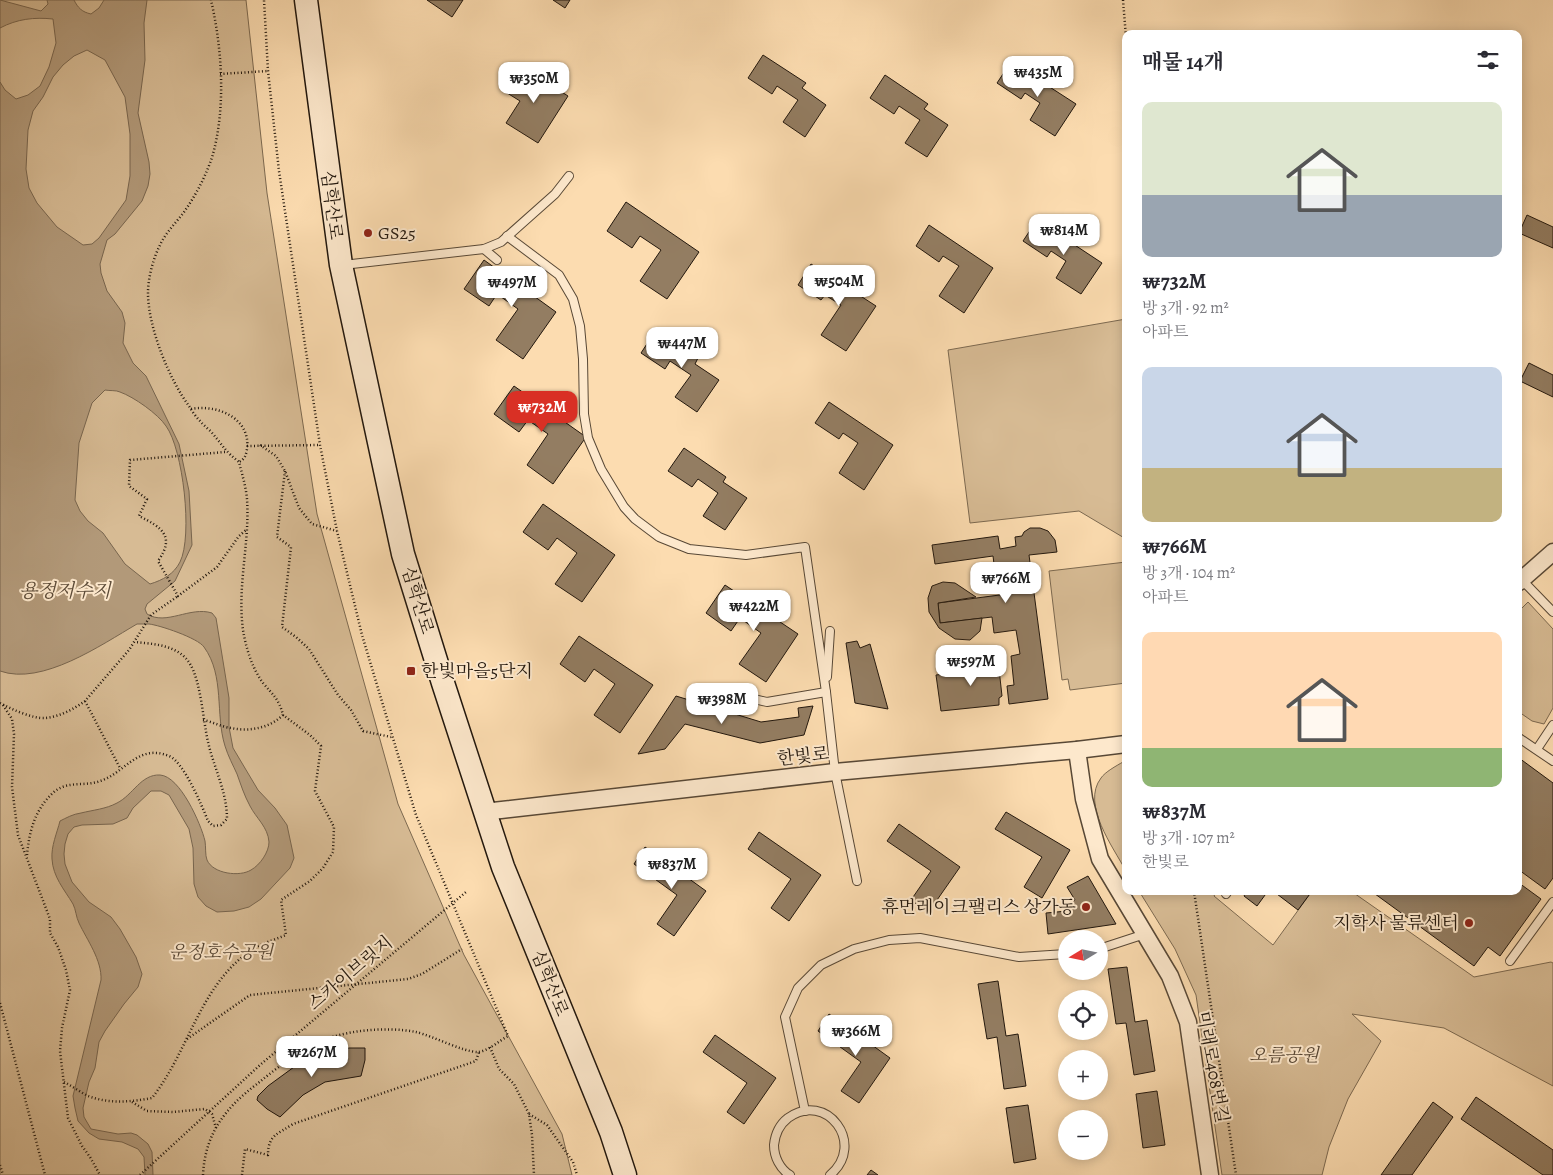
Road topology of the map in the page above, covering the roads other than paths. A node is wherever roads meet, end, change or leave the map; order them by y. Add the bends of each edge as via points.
1 (306, 0) edge
2 (570, 176) dead end
3 (507, 236) junction
4 (484, 249) junction
5 (498, 260) dead end
6 (341, 265) junction
7 (1553, 552) edge
8 (1522, 579) edge
9 (1522, 583) edge
10 (1553, 612) edge
11 (830, 631) dead end
12 (826, 692) junction
13 (730, 693) dead end
14 (1553, 726) edge
15 (1522, 740) edge
16 (1122, 744) edge
17 (1537, 749) junction
18 (1077, 750) junction
19 (1553, 761) edge
20 (835, 772) junction
21 (484, 812) junction
22 (857, 881) dead end
23 (1553, 902) edge
24 (1145, 934) junction
25 (1108, 946) edge
26 (1058, 955) edge
27 (1510, 960) dead end
28 (805, 1111) junction
29 (625, 1175) edge
30 (790, 1175) edge
31 (830, 1175) edge
32 (1210, 1175) edge

1 - 6 street, 심학산로
2 - 3 lane via 555,194
3 - 4 lane
3 - 12 lane via 559,275 573,299 580,326 588,438 601,469 635,519 659,537 689,549 746,555 805,547
4 - 5 lane
4 - 6 lane
6 - 21 street, 심학산로 via 403,554
7 - 8 street
9 - 10 lane
11 - 12 lane
12 - 13 lane via 767,702
12 - 20 lane
14 - 17 lane
15 - 17 lane
16 - 18 street, 한빛로
17 - 19 lane
18 - 20 street, 한빛로
18 - 24 street, 미래로408번길 via 1084,799 1100,859
20 - 21 street, 한빛로
20 - 22 lane
21 - 29 street, 심학산로 via 503,868 611,1132
23 - 27 lane
24 - 25 lane
24 - 32 street, 미래로408번길 via 1170,976 1188,1022
26 - 28 lane via 1019,957 920,938 889,940 854,949 821,966 798,988 785,1018
28 - 30 lane via 785,1120 774,1140 778,1162
28 - 31 lane via 827,1115 842,1131 844,1154 840,1165

